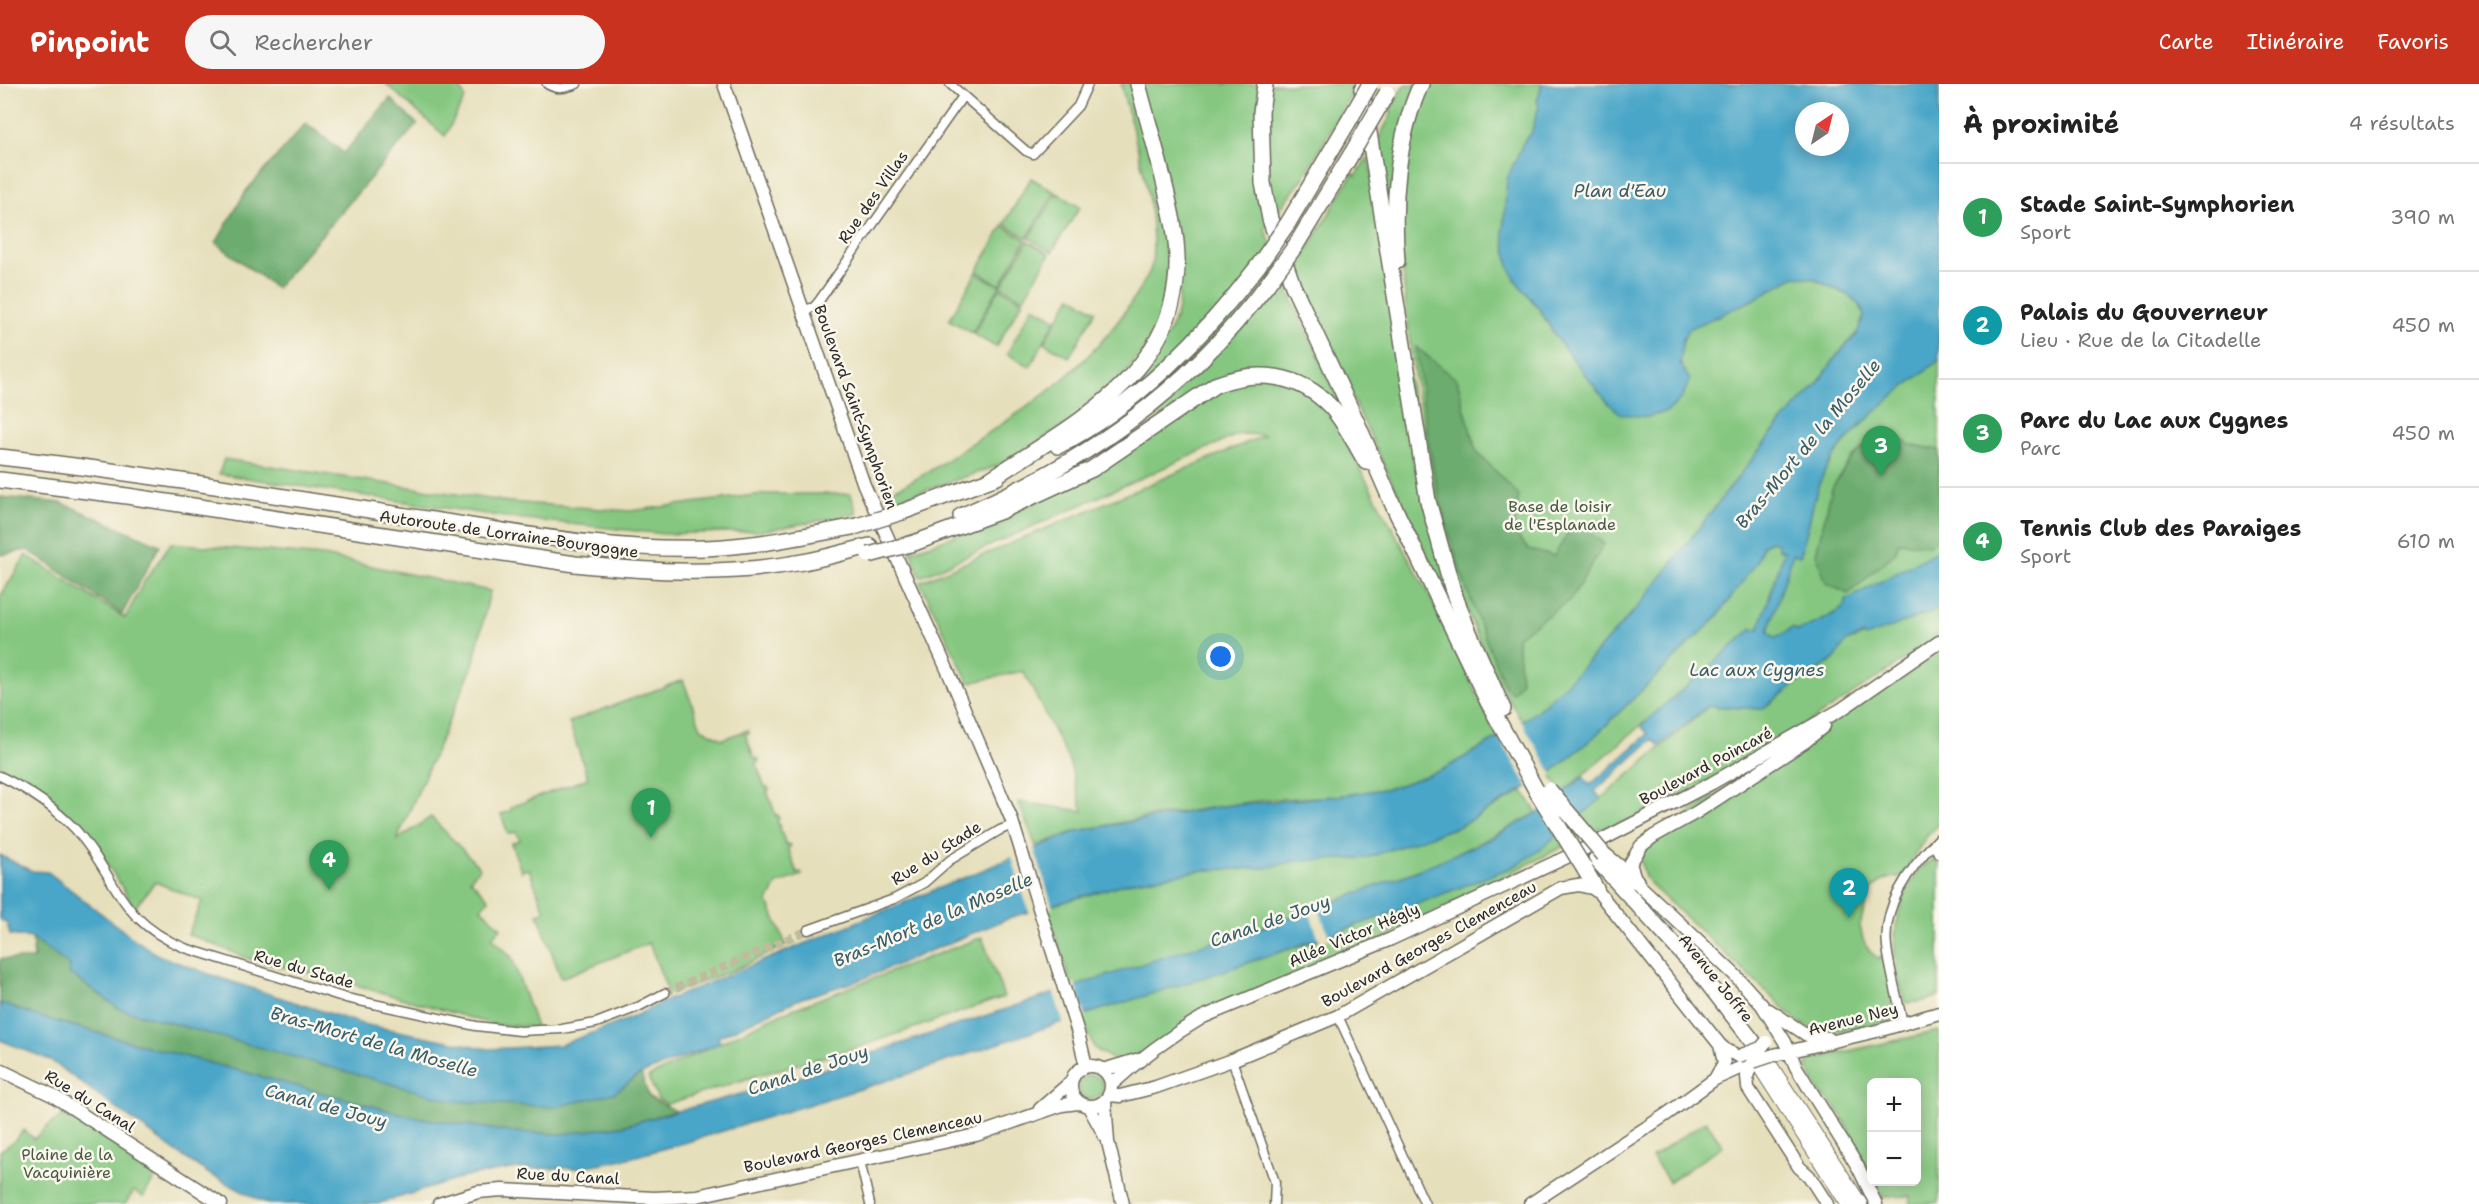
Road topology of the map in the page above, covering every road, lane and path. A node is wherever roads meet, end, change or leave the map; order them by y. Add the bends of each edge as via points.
1 (547, 84) edge
2 (577, 84) edge
3 (724, 84) edge
4 (950, 84) edge
5 (1088, 84) edge
6 (1138, 84) edge
7 (1265, 84) edge
8 (1361, 84) edge
9 (1370, 84) edge
10 (1421, 84) edge
11 (1390, 88) edge
12 (963, 96) junction
13 (803, 310) junction
14 (1409, 386) junction
15 (0, 457) edge
16 (0, 480) edge
17 (989, 480) junction
18 (1393, 505) junction
19 (913, 539) junction
20 (1939, 642) edge
21 (1493, 700) junction
22 (1842, 709) junction
23 (0, 776) edge
24 (1543, 790) junction
25 (1015, 829) junction
26 (1939, 838) edge
27 (1932, 845) junction
28 (1939, 853) edge
29 (1592, 859) junction
30 (1636, 881) junction
31 (1596, 889) junction
32 (808, 930) tunnel mouth
33 (665, 993) tunnel mouth
34 (1766, 1011) junction
35 (1939, 1013) edge
36 (1338, 1016) junction
37 (1903, 1024) junction
38 (1850, 1037) junction
39 (1720, 1045) junction
40 (1789, 1051) junction
41 (1752, 1056) junction
42 (1140, 1058) junction
43 (1232, 1060) junction
44 (1086, 1066) junction
45 (0, 1070) edge
46 (1103, 1070) junction
47 (1715, 1079) junction
48 (1071, 1082) junction
49 (1109, 1094) junction
50 (1083, 1105) junction
51 (1034, 1115) junction
52 (1108, 1142) junction
53 (860, 1161) junction
54 (697, 1200) edge
55 (221, 1204) edge
56 (439, 1204) edge
57 (870, 1204) edge
58 (1123, 1204) edge
59 (1274, 1204) edge
60 (1425, 1204) edge
61 (1530, 1204) edge
62 (1827, 1204) edge
63 (1848, 1204) edge
64 (1860, 1204) edge
65 (1876, 1204) edge

1 - 2 street via 564,89
3 - 13 street, Boulevard Saint-Symphorien
4 - 12 street
5 - 12 street via 1078,106 1033,154
6 - 17 highway via 1173,223 1175,297 1167,320 1140,367 1119,390
7 - 18 highway via 1260,148 1270,219 1293,286
8 - 14 highway
9 - 17 highway, Autoroute de Lorraine-Bourgogne, bridge via 1288,223 1207,327 1129,399 1069,440
10 - 14 highway via 1403,143 1396,213
11 - 19 highway, bridge via 1296,245 1233,327 1184,375 1101,443 1032,484
12 - 13 street, Rue des Villas via 819,301
13 - 25 street, Boulevard Saint-Symphorien via 864,485
14 - 21 highway via 1428,501 1442,555
15 - 17 highway, Autoroute de Lorraine-Bourgogne, bridge via 642,548 763,544 857,526
16 - 19 highway, Autoroute de Lorraine-Bourgogne, bridge via 564,563 635,570 726,571 804,562 818,566
18 - 19 highway via 1320,396 1291,380 1257,375 1235,377 1215,385 1092,469 1001,511
18 - 21 highway
20 - 22 street, Boulevard Poincaré
21 - 24 highway
22 - 29 street, Boulevard Poincaré via 1712,783
22 - 30 street, Boulevard Poincaré via 1806,741 1641,846 1630,864
23 - 33 street, Rue du Stade via 40,800 75,829 134,916 185,948 346,998 476,1026 520,1031 596,1023
24 - 29 highway, bridge
24 - 29 highway, bridge
25 - 32 street, Rue du Stade via 1000,830 894,899
25 - 44 street, Boulevard Saint-Symphorien
26 - 27 street
27 - 28 street
27 - 37 street via 1900,889 1888,932 1887,947
29 - 30 highway
29 - 31 highway
29 - 41 highway, Avenue Joffre via 1692,974
29 - 41 highway, Avenue Joffre via 1699,972
29 - 42 street, Allée Victor Hégly via 1203,1017
30 - 34 street, Avenue Joffre via 1735,975
31 - 36 street, Boulevard Georges Clemenceau via 1578,885 1561,888
31 - 39 street, Avenue Joffre
34 - 38 street via 1807,1035
34 - 40 street, Avenue Joffre
34 - 41 street via 1770,1032
35 - 37 street, Avenue Ney
36 - 43 street, Boulevard Georges Clemenceau
36 - 60 street
37 - 38 street, Avenue Ney
38 - 40 street, Avenue Ney
39 - 41 street, Avenue Joffre
39 - 47 street via 1724,1063
40 - 41 street, Avenue Ney
40 - 65 street, Avenue Joffre
41 - 47 street, Avenue Ney
41 - 62 street via 1748,1088
41 - 63 main road, Avenue Joffre
41 - 64 main road, Avenue Joffre
42 - 46 street, Allée Victor Hégly
42 - 49 street, Allée Victor Hégly
43 - 49 street, Boulevard Georges Clemenceau via 1156,1087 1120,1096
43 - 59 street via 1275,1182
44 - 46 street
44 - 48 street via 1076,1072
45 - 55 street, Rue du Canal via 51,1095
46 - 49 street via 1110,1080
47 - 61 street, Avenue Ney
48 - 50 street via 1072,1095
48 - 51 street, Boulevard Georges Clemenceau
49 - 50 street
49 - 52 street
50 - 51 street, Boulevard Georges Clemenceau
50 - 52 street
51 - 53 street, Boulevard Georges Clemenceau via 976,1135
52 - 58 street
53 - 54 street, Boulevard Georges Clemenceau
53 - 57 street
54 - 56 street, Rue du Canal via 502,1190 478,1192

